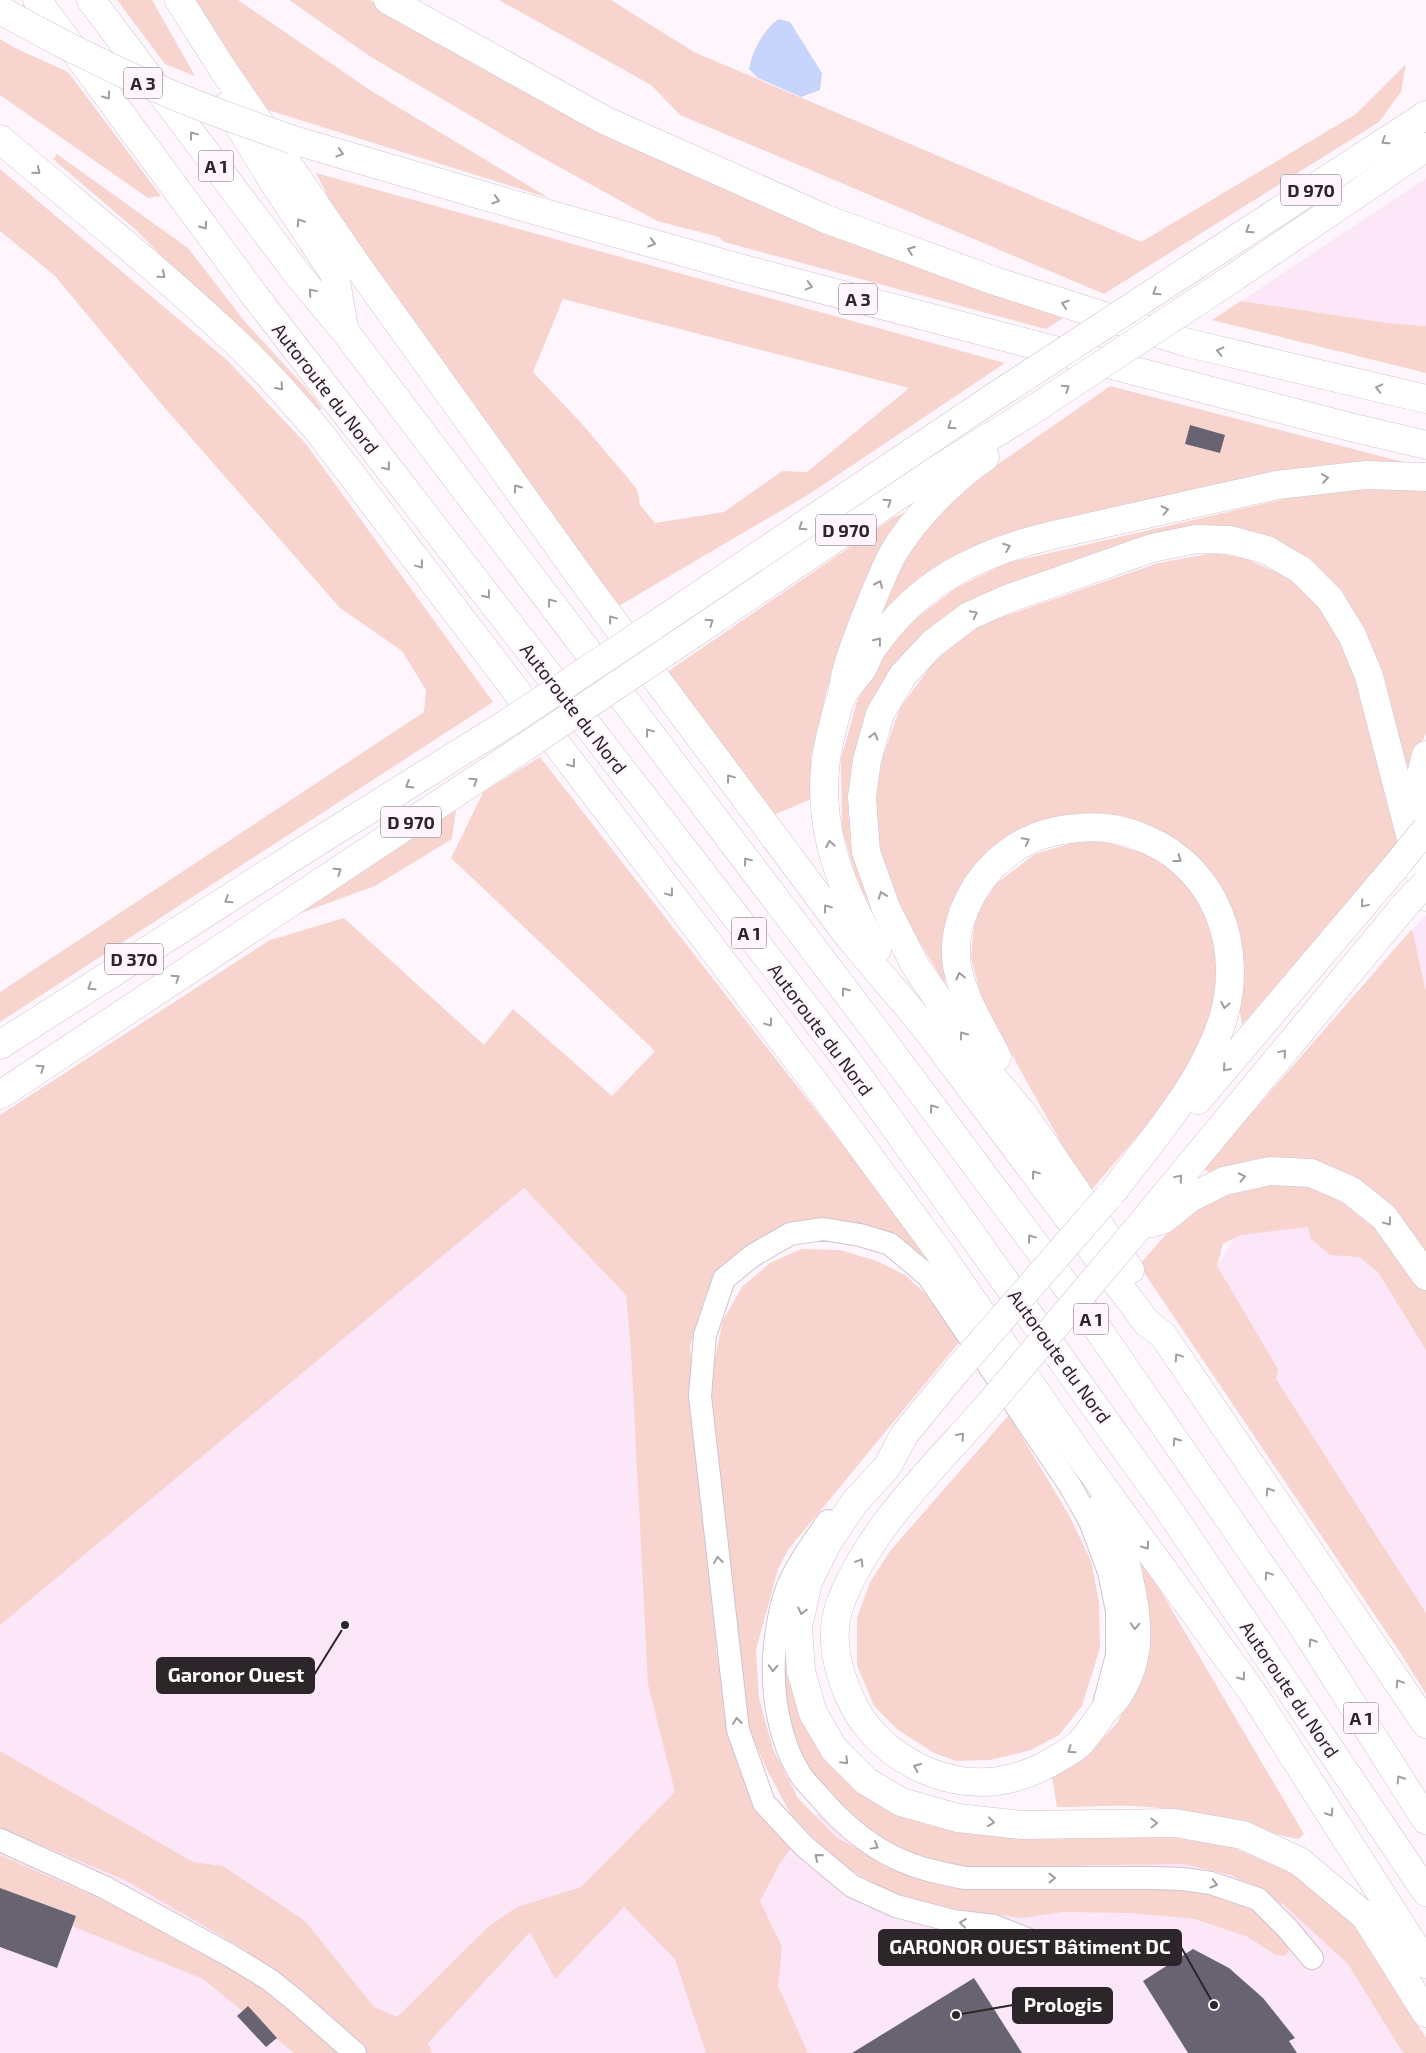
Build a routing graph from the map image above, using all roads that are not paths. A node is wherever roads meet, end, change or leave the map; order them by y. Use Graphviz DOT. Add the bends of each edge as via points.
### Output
graph roads {
  1 [pos="37,0"];
  2 [pos="91,0"];
  3 [pos="161,0"];
  4 [pos="179,0"];
  5 [pos="388,0"];
  6 [pos="0,10"];
  7 [pos="1426,115"];
  8 [pos="0,139"];
  9 [pos="1426,147"];
  10 [pos="344,330"];
  11 [pos="1426,399"];
  12 [pos="1025,415"];
  13 [pos="1426,445"];
  14 [pos="1426,477"];
  15 [pos="842,696"];
  16 [pos="1426,755"];
  17 [pos="1426,828"];
  18 [pos="269,873"];
  19 [pos="1426,883"];
  20 [pos="298,898"];
  21 [pos="1419,898"];
  22 [pos="925,1026"];
  23 [pos="0,1045"];
  24 [pos="0,1095"];
  25 [pos="1024,1115"];
  26 [pos="1112,1193"];
  27 [pos="1137,1229"];
  28 [pos="1426,1276"];
  29 [pos="1163,1334"];
  30 [pos="904,1435"];
  31 [pos="1076,1450"];
  32 [pos="1102,1713"];
  33 [pos="1426,1724"];
  34 [pos="1426,1820"];
  35 [pos="0,1840"];
  36 [pos="1426,1892"];
  37 [pos="1027,1939"];
  38 [pos="1312,1958"];
  39 [pos="1426,1964"];
  40 [pos="1426,2014"];
  41 [pos="355,2053"];
  1 -- 36 [label="main road, Autoroute du Nord / A 1, one-way" via="261,304 843,1055 1169,1510"];
  10 -- 2 [label="main road, A 1, one-way" via="298,275"];
  10 -- 3 [label="main road, one-way" via="335,275"];
  22 -- 4 [label="main road, one-way" via="849,937 588,586 360,268"];
  11 -- 5 [label="main road, one-way" via="1188,343 995,282 826,219 604,120"];
  6 -- 13 [label="main road, A 3, one-way, bridge" via="161,91 293,140 747,270"];
  7 -- 18 [label="main road, D 970, one-way, bridge" via="991,399 509,722"];
  8 -- 31 [label="main road, one-way" via="230,336 278,384 319,432 814,1083 935,1246"];
  12 -- 9 [label="main road, D 970, one-way, bridge"];
  34 -- 10 [label="main road, A 1, one-way" via="1296,1616 1093,1322"];
  15 -- 12 [label="main road, one-way" via="848,663 896,549 933,503 973,465 1008,440"];
  20 -- 12 [label="main road, D 970, one-way, bridge" via="935,471"];
  15 -- 14 [label="main road, one-way" via="872,650 915,599 975,559 1016,544 1277,485 1366,475"];
  22 -- 15 [label="main road, one-way" via="856,914 832,855 825,813 826,749"];
  16 -- 21 [label="main road" via="1418,786"];
  17 -- 26 [label="main road, one-way, bridge" via="1192,1107"];
  18 -- 23 [label="main road, D 370, one-way"];
  19 -- 21 [label="main road, bridge"];
  24 -- 20 [label="main road, D 370, one-way"];
  25 -- 21 [label="main road, one-way" via="990,1074 916,967 886,908 866,852 862,797 867,760 880,714 903,674 933,643 969,616 1007,599 1152,548 1196,539 1230,540 1267,550 1301,570 1330,599 1352,635 1369,676"];
  27 -- 21 [label="main road, one-way"];
  29 -- 22 [label="main road, one-way" via="1146,1323"];
  25 -- 26 [label="main road, one-way" via="964,994 957,964 957,934 962,912 977,885 996,862 1026,840 1055,830 1098,826 1130,832 1161,846 1201,880 1226,931 1230,978 1223,1020 1192,1086"];
  25 -- 29 [label="main road" via="1160,1313"];
  26 -- 30 [label="main road, bridge"];
  27 -- 28 [label="main road, one-way" via="1164,1219 1190,1198 1224,1180 1270,1171 1311,1173 1350,1190 1384,1217"];
  32 -- 27 [label="main road, one-way, bridge" via="1077,1746 1032,1772 999,1781 949,1778 920,1769 875,1735 847,1692 836,1654 835,1637 839,1606 849,1583 893,1513"];
  33 -- 29 [label="main road, one-way"];
  30 -- 38 [label="street, one-way" via="879,1456 846,1496 809,1548 788,1586 776,1630 773,1677 776,1706 786,1744 800,1774 849,1828 868,1843 909,1864 965,1878 1152,1878 1211,1883 1258,1899"];
  30 -- 40 [label="main road, one-way" via="886,1467 854,1503 828,1542 808,1582 798,1627 801,1671 813,1713 834,1749 866,1781 901,1802 958,1818 1022,1825 1176,1823 1243,1834 1299,1861 1365,1916"];
  31 -- 32 [label="main road, one-way" via="1090,1483 1109,1513 1127,1568 1136,1610 1134,1657 1119,1694"];
  31 -- 39 [label="main road, one-way" via="1253,1693"];
  37 -- 32 [label="street, one-way" via="994,1926 953,1921 896,1906 852,1886 804,1846 764,1803 738,1730 700,1396 705,1335 724,1279 752,1256 790,1234 823,1229 860,1234 890,1244 928,1276 1069,1484 1090,1522 1109,1572 1117,1611 1117,1655"];
  35 -- 41 [label="street" via="104,1887 231,1956 270,1980"];
}
